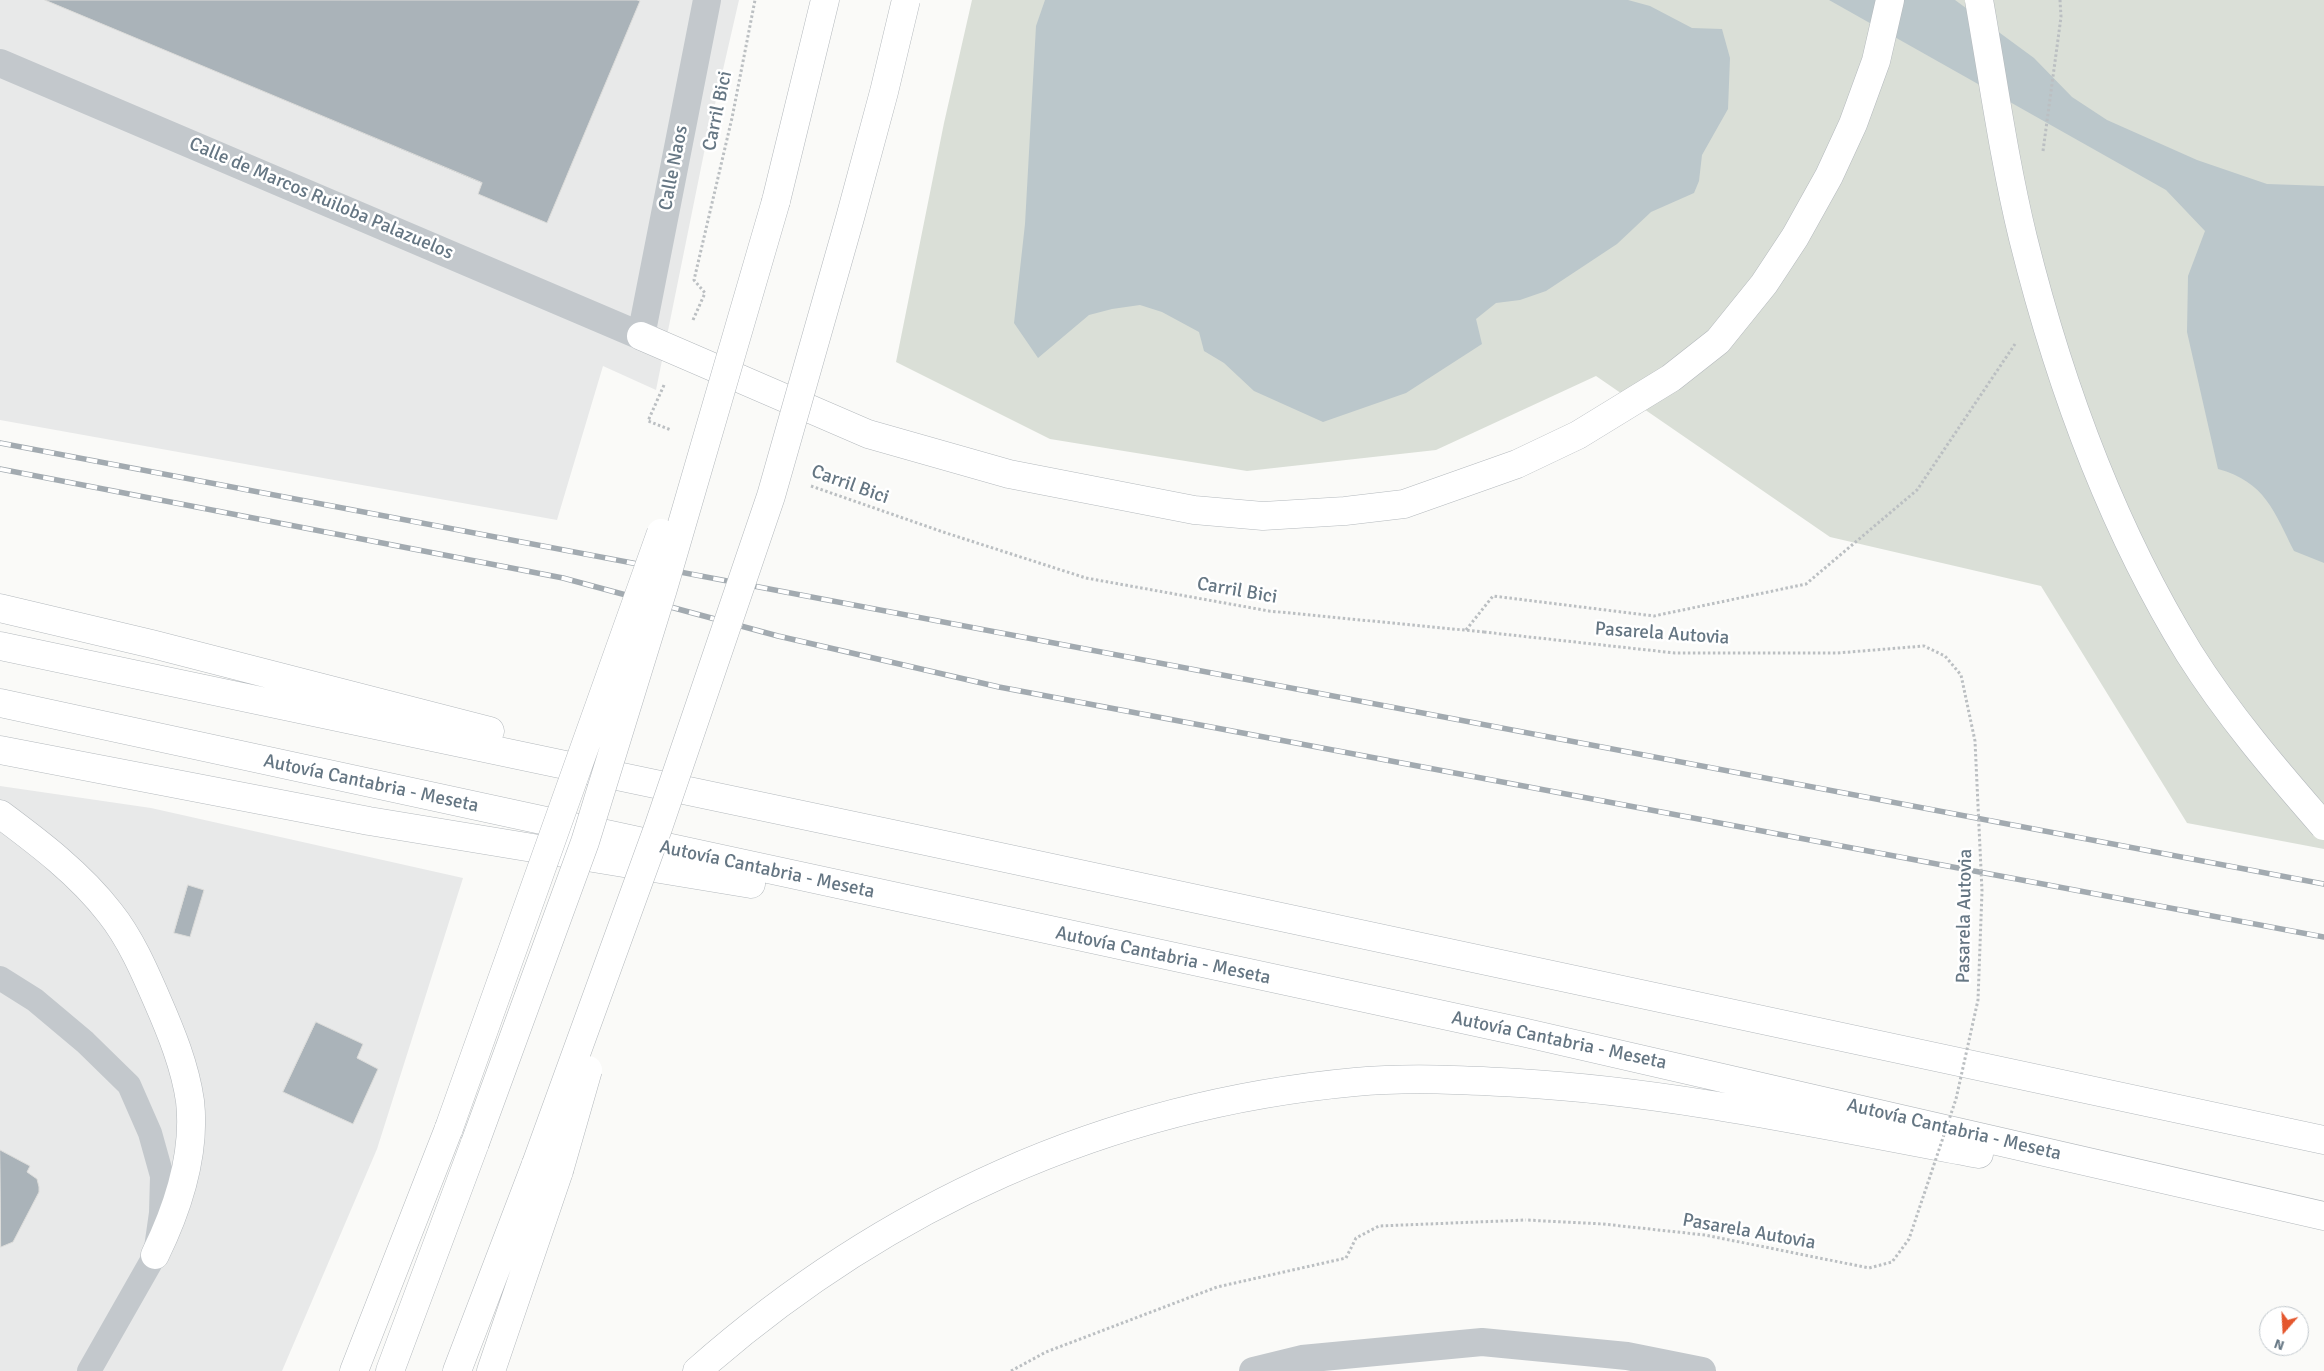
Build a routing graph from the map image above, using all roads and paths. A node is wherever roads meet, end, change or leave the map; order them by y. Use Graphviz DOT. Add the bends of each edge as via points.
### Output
graph roads {
  1 [pos="707,0"];
  2 [pos="755,0"];
  3 [pos="825,0"];
  4 [pos="906,0"];
  5 [pos="910,0"];
  6 [pos="1890,0"];
  7 [pos="1979,0"];
  8 [pos="2060,0"];
  9 [pos="0,63"];
  10 [pos="884,92"];
  11 [pos="2042,157"];
  12 [pos="776,201"];
  13 [pos="642,336"];
  14 [pos="2017,341"];
  15 [pos="679,352"];
  16 [pos="676,432"];
  17 [pos="804,483"];
  18 [pos="0,608"];
  19 [pos="1466,630"];
  20 [pos="1484,632"];
  21 [pos="0,646"];
  22 [pos="0,703"];
  23 [pos="0,750"];
  24 [pos="0,814"];
  25 [pos="2324,826"];
  26 [pos="920,840"];
  27 [pos="971,915"];
  28 [pos="0,978"];
  29 [pos="2324,1140"];
  30 [pos="548,1168"];
  31 [pos="2324,1218"];
  32 [pos="155,1254"];
  33 [pos="89,1371"];
  34 [pos="354,1371"];
  35 [pos="390,1371"];
  36 [pos="457,1371"];
  37 [pos="491,1371"];
  38 [pos="697,1371"];
  39 [pos="1011,1371"];
  40 [pos="1253,1371"];
  41 [pos="1702,1371"];
  1 -- 13 [label="street, Calle Naos"];
  2 -- 15 [label="path, Carril Bici" via="732,118 694,280 706,292"];
  3 -- 12 [label="highway"];
  4 -- 10 [label="highway, bridge"];
  5 -- 10 [label="highway, bridge"];
  6 -- 15 [label="highway" via="1876,61 1829,176 1764,284 1718,341 1671,378 1578,435 1517,464 1404,504 1263,516 1194,510 1009,474 868,434"];
  7 -- 25 [label="highway, bridge" via="2023,238 2063,378 2116,516 2168,618 2206,679"];
  8 -- 11 [label="path" via="2061,18"];
  9 -- 13 [label="street, Calle de Marcos Ruiloba Palazuelos"];
  10 -- 30 [label="highway, bridge" via="770,496"];
  12 -- 34 [label="highway, bridge" via="449,1128"];
  12 -- 35 [label="highway, bridge" via="663,589 585,842"];
  13 -- 15 [label="highway"];
  14 -- 19 [label="path" via="1917,490 1806,584 1654,616 1493,596"];
  15 -- 16 [label="path, Carril Bici" via="648,421"];
  17 -- 19 [label="path, Carril Bici" via="946,534 1086,578 1269,611"];
  18 -- 26 [label="highway" via="162,646"];
  19 -- 20 [label="path, Carril Bici"];
  20 -- 39 [label="path, Pasarela Autovia, bridge" via="1675,653 1837,653 1924,646 1945,656 1961,675 1975,742 1982,892 1978,1000 1953,1108 1909,1238 1892,1262 1869,1268 1705,1236 1603,1224 1526,1220 1379,1226 1356,1238 1346,1258 1217,1287 1046,1352"];
  21 -- 26 [label="highway"];
  22 -- 27 [label="highway, Autovía Cantabria - Meseta"];
  23 -- 27 [label="highway" via="398,826 692,875"];
  24 -- 32 [label="highway" via="52,854 111,913 150,983 180,1060 190,1100 189,1140 179,1198"];
  26 -- 29 [label="highway"];
  27 -- 31 [label="highway, Autovía Cantabria - Meseta" via="1532,1034"];
  28 -- 32 [label="lane" via="35,1000 85,1042 128,1085 150,1133 162,1176"];
  30 -- 36 [label="highway"];
  30 -- 37 [label="highway" via="518,1297"];
  31 -- 38 [label="highway" via="1815,1123 1610,1090 1518,1083 1356,1082 1216,1104 1158,1118 1093,1137 1011,1168 934,1205 842,1260 787,1297"];
  32 -- 33 [label="lane"];
  40 -- 41 [label="street" via="1302,1359 1482,1342 1627,1356"];
}
